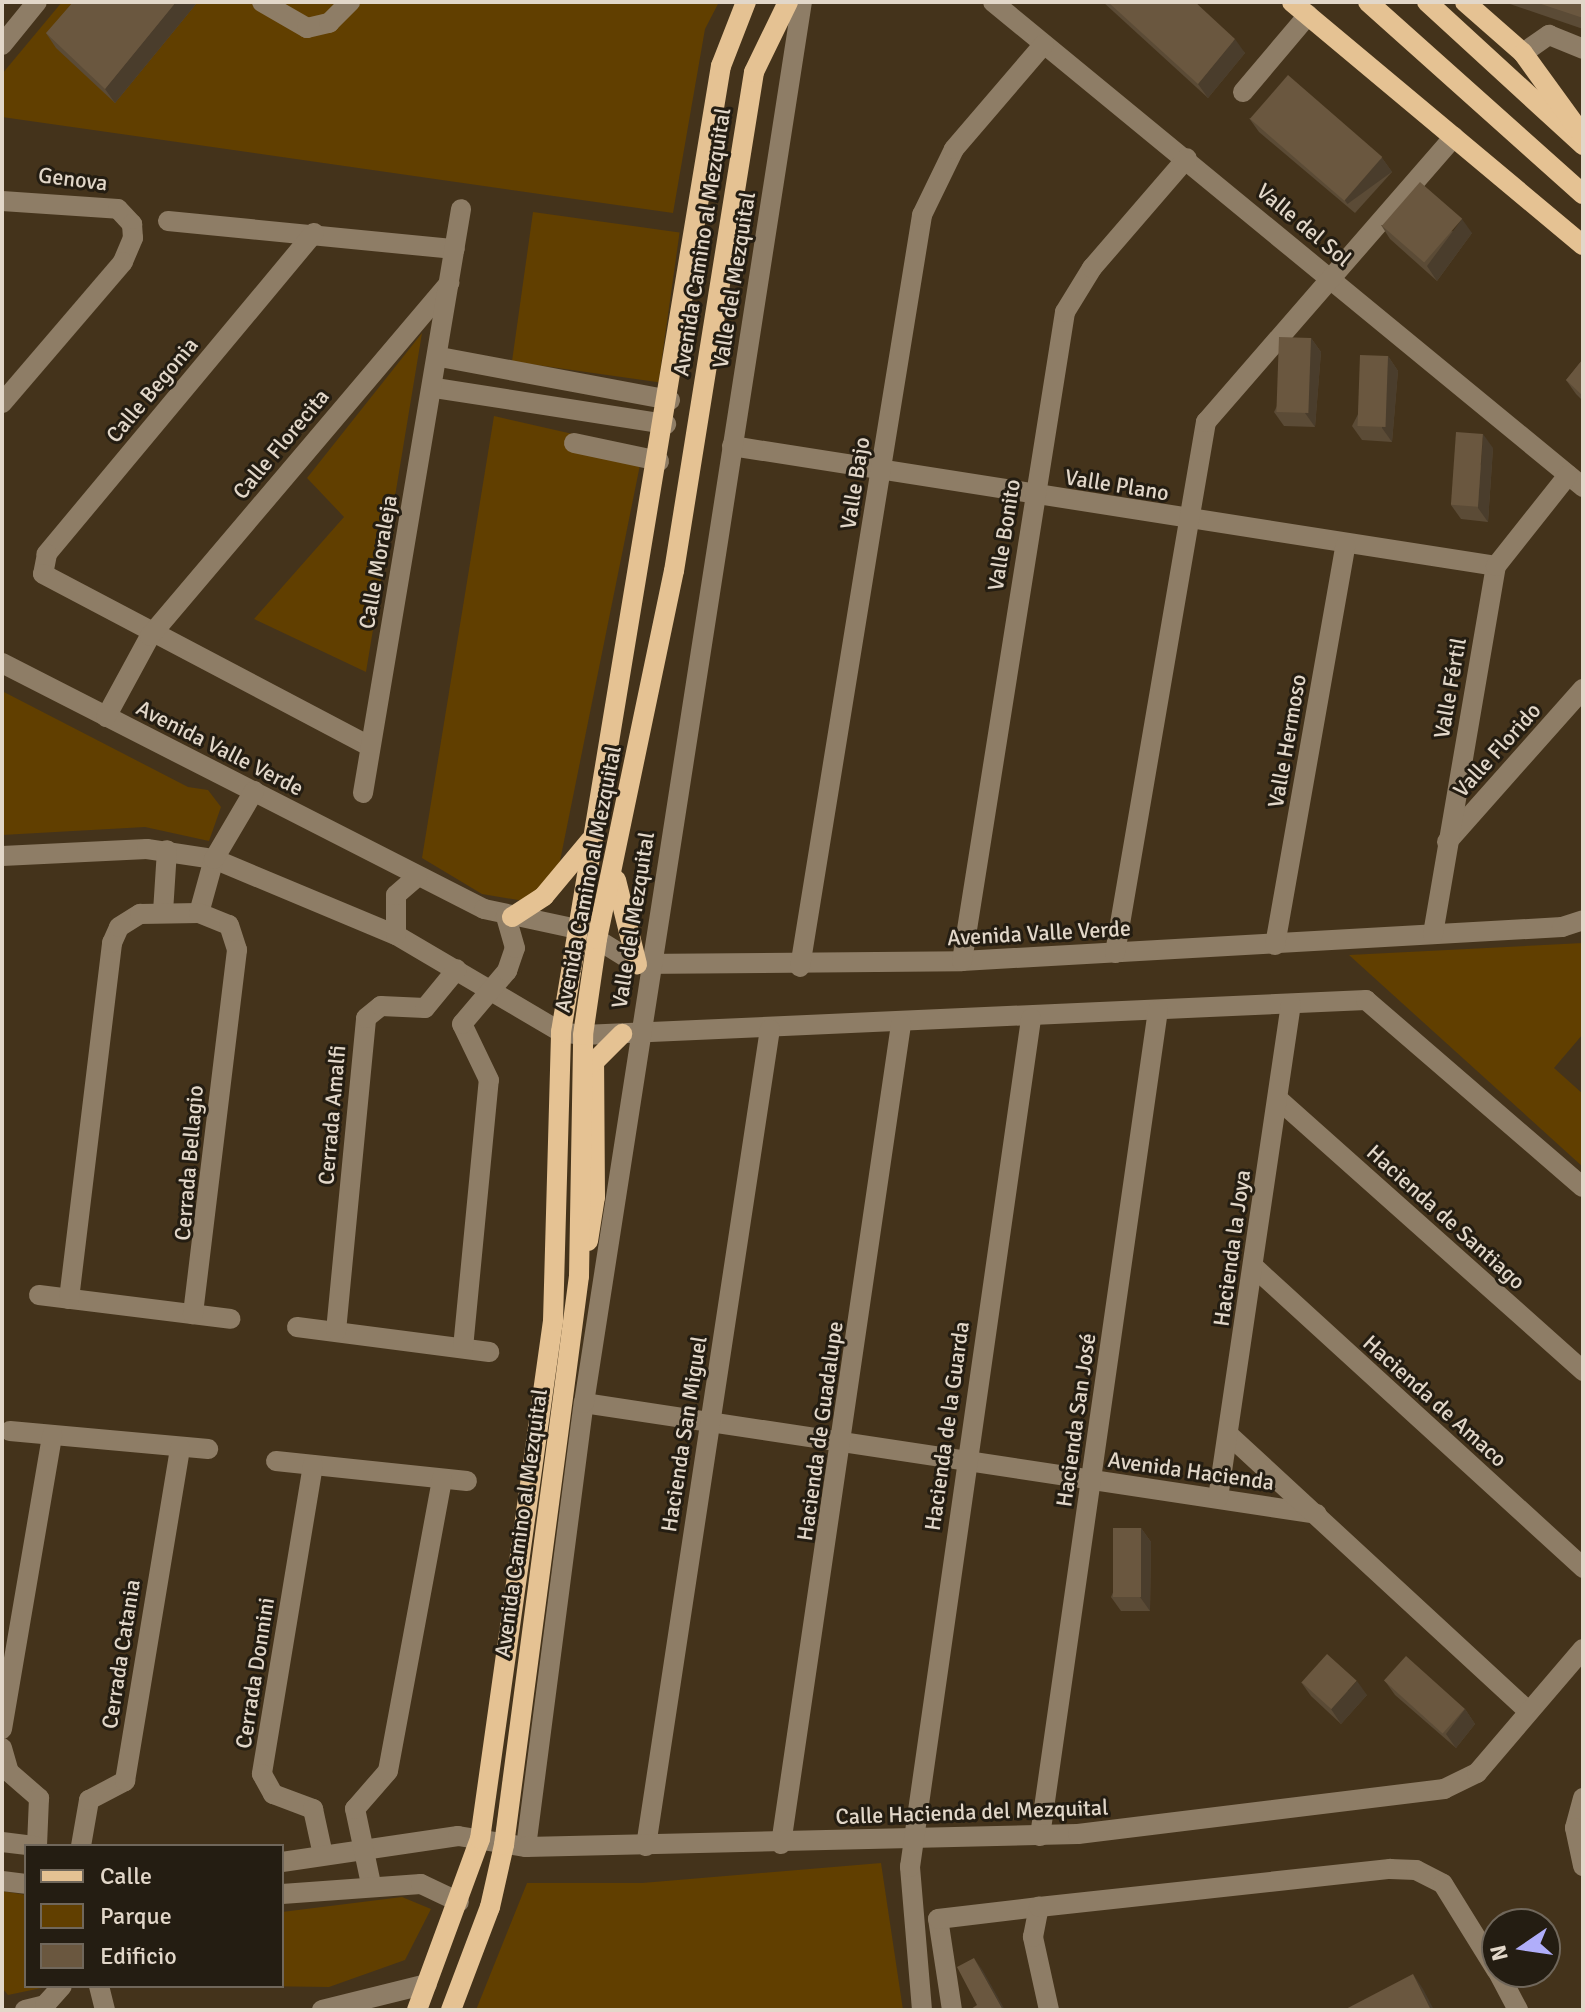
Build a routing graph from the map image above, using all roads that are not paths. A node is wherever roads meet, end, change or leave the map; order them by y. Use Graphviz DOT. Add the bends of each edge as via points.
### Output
graph roads {
  1 [pos="37,2"];
  2 [pos="262,2"];
  3 [pos="350,2"];
  4 [pos="746,2"];
  5 [pos="788,2"];
  6 [pos="802,2"];
  7 [pos="993,2"];
  8 [pos="1368,2"];
  9 [pos="1427,2"];
  10 [pos="1465,2"];
  11 [pos="1300,8"];
  12 [pos="1044,44"];
  13 [pos="2,45"];
  14 [pos="1583,49"];
  15 [pos="1523,53"];
  16 [pos="1243,92"];
  17 [pos="1583,136"];
  18 [pos="1454,137"];
  19 [pos="1583,145"];
  20 [pos="1187,158"];
  21 [pos="1583,194"];
  22 [pos="2,201"];
  23 [pos="461,209"];
  24 [pos="168,221"];
  25 [pos="314,233"];
  26 [pos="1583,245"];
  27 [pos="455,249"];
  28 [pos="1329,278"];
  29 [pos="449,283"];
  30 [pos="440,357"];
  31 [pos="532,374"];
  32 [pos="435,388"];
  33 [pos="703,390"];
  34 [pos="670,400"];
  35 [pos="2,403"];
  36 [pos="526,404"];
  37 [pos="690,417"];
  38 [pos="666,424"];
  39 [pos="574,443"];
  40 [pos="693,444"];
  41 [pos="732,446"];
  42 [pos="659,461"];
  43 [pos="882,472"];
  44 [pos="1576,481"];
  45 [pos="1034,496"];
  46 [pos="1189,522"];
  47 [pos="1345,546"];
  48 [pos="1496,566"];
  49 [pos="150,636"];
  50 [pos="2,663"];
  51 [pos="1583,689"];
  52 [pos="106,717"];
  53 [pos="369,746"];
  54 [pos="254,791"];
  55 [pos="363,793"];
  56 [pos="592,838"];
  57 [pos="1447,842"];
  58 [pos="615,849"];
  59 [pos="167,850"];
  60 [pos="2,856"];
  61 [pos="214,859"];
  62 [pos="417,877"];
  63 [pos="163,912"];
  64 [pos="199,913"];
  65 [pos="509,916"];
  66 [pos="1583,920"];
  67 [pos="576,929"];
  68 [pos="1433,934"];
  69 [pos="396,935"];
  70 [pos="597,939"];
  71 [pos="1275,945"];
  72 [pos="1115,953"];
  73 [pos="962,961"];
  74 [pos="644,965"];
  75 [pos="800,967"];
  76 [pos="457,969"];
  77 [pos="491,988"];
  78 [pos="1291,1004"];
  79 [pos="1158,1010"];
  80 [pos="1031,1019"];
  81 [pos="901,1024"];
  82 [pos="770,1029"];
  83 [pos="561,1032"];
  84 [pos="631,1033"];
  85 [pos="583,1035"];
  86 [pos="1278,1099"];
  87 [pos="1583,1187"];
  88 [pos="1255,1268"];
  89 [pos="579,1276"];
  90 [pos="39,1295"];
  91 [pos="69,1299"];
  92 [pos="193,1314"];
  93 [pos="231,1319"];
  94 [pos="297,1327"];
  95 [pos="336,1331"];
  96 [pos="463,1348"];
  97 [pos="489,1352"];
  98 [pos="1583,1371"];
  99 [pos="584,1403"];
  100 [pos="710,1424"];
  101 [pos="10,1431"];
  102 [pos="52,1435"];
  103 [pos="1229,1435"];
  104 [pos="842,1445"];
  105 [pos="180,1447"];
  106 [pos="208,1449"];
  107 [pos="276,1461"];
  108 [pos="966,1462"];
  109 [pos="313,1465"];
  110 [pos="442,1479"];
  111 [pos="1092,1480"];
  112 [pos="467,1481"];
  113 [pos="1218,1498"];
  114 [pos="1317,1514"];
  115 [pos="1583,1568"];
  116 [pos="1583,1649"];
  117 [pos="1528,1711"];
  118 [pos="2,1729"];
  119 [pos="2,1748"];
  120 [pos="1583,1798"];
  121 [pos="1040,1836"];
  122 [pos="480,1839"];
  123 [pos="913,1839"];
  124 [pos="2,1842"];
  125 [pos="36,1844"];
  126 [pos="81,1844"];
  127 [pos="781,1844"];
  128 [pos="24,1845"];
  129 [pos="504,1845"];
  130 [pos="646,1846"];
  131 [pos="526,1847"];
  132 [pos="364,1850"];
  133 [pos="323,1855"];
  134 [pos="284,1862"];
  135 [pos="1583,1866"];
  136 [pos="2,1881"];
  137 [pos="24,1884"];
  138 [pos="371,1884"];
  139 [pos="284,1894"];
  140 [pos="459,1902"];
  141 [pos="1039,1907"];
  142 [pos="1481,1941"];
  143 [pos="427,1984"];
  144 [pos="60,1988"];
  145 [pos="100,1988"];
  146 [pos="1506,1988"];
  147 [pos="25,2010"];
  148 [pos="105,2010"];
  149 [pos="322,2010"];
  150 [pos="417,2010"];
  151 [pos="451,2010"];
  152 [pos="922,2010"];
  153 [pos="952,2010"];
  154 [pos="1049,2010"];
  155 [pos="1518,2010"];
  1 -- 13 [label="street"];
  2 -- 3 [label="street" via="307,28 329,23"];
  4 -- 34 [label="main road, Avenida Camino al Mezquital" via="721,66"];
  5 -- 33 [label="main road, Avenida Camino al Mezquital" via="754,72"];
  6 -- 41 [label="street, Valle del Mezquital"];
  7 -- 12 [label="street, Valle del Sol"];
  8 -- 21 [label="main road"];
  9 -- 19 [label="main road"];
  10 -- 15 [label="main road"];
  11 -- 16 [label="street"];
  11 -- 18 [label="main road"];
  12 -- 20 [label="street, Valle del Sol"];
  12 -- 43 [label="street, Valle Bajo" via="934,179"];
  14 -- 15 [label="street" via="1549,35"];
  15 -- 17 [label="main road"];
  18 -- 26 [label="main road"];
  18 -- 28 [label="street"];
  20 -- 28 [label="street, Valle del Sol"];
  20 -- 45 [label="street, Valle Bonito" via="1076,288 1058,342"];
  22 -- 35 [label="street, Genova" via="102,205 132,224 123,262"];
  23 -- 27 [label="street, Calle Moraleja"];
  24 -- 25 [label="street"];
  25 -- 27 [label="street"];
  25 -- 49 [label="street, Calle Begonia" via="47,554 48,583"];
  27 -- 29 [label="street, Calle Moraleja"];
  28 -- 44 [label="street, Valle del Sol"];
  28 -- 46 [label="street" via="1214,407 1199,444"];
  29 -- 30 [label="street, Calle Moraleja"];
  29 -- 49 [label="street, Calle Florecita"];
  30 -- 31 [label="street"];
  30 -- 32 [label="street, Calle Moraleja"];
  31 -- 34 [label="street"];
  31 -- 36 [label="street"];
  32 -- 36 [label="street"];
  32 -- 53 [label="street, Calle Moraleja"];
  33 -- 37 [label="main road"];
  33 -- 40 [label="main road, Avenida Camino al Mezquital"];
  34 -- 37 [label="main road"];
  34 -- 38 [label="main road, Avenida Camino al Mezquital"];
  36 -- 38 [label="street"];
  37 -- 38 [label="main road"];
  37 -- 40 [label="main road"];
  38 -- 42 [label="main road, Avenida Camino al Mezquital"];
  39 -- 42 [label="street"];
  40 -- 58 [label="main road, Avenida Camino al Mezquital" via="660,644"];
  41 -- 43 [label="street, Valle Plano"];
  41 -- 74 [label="street, Valle del Mezquital"];
  42 -- 56 [label="main road, Avenida Camino al Mezquital"];
  43 -- 45 [label="street, Valle Plano"];
  43 -- 75 [label="street, Valle Bajo"];
  44 -- 48 [label="street, Valle Fértil"];
  45 -- 46 [label="street, Valle Plano"];
  45 -- 73 [label="street, Valle Bonito"];
  46 -- 47 [label="street, Valle Plano"];
  46 -- 72 [label="street"];
  47 -- 48 [label="street, Valle Plano"];
  47 -- 71 [label="street, Valle Hermoso"];
  48 -- 57 [label="street, Valle Fértil"];
  49 -- 52 [label="street, Calle Florecita"];
  49 -- 53 [label="street"];
  50 -- 52 [label="street, Avenida Valle Verde"];
  51 -- 57 [label="street, Valle Florido"];
  52 -- 54 [label="street, Avenida Valle Verde"];
  53 -- 55 [label="street, Calle Moraleja"];
  54 -- 61 [label="street"];
  54 -- 62 [label="street, Avenida Valle Verde"];
  56 -- 65 [label="main road" via="544,896"];
  56 -- 67 [label="main road, Avenida Camino al Mezquital"];
  57 -- 68 [label="street, Valle Fértil"];
  58 -- 70 [label="main road, Avenida Camino al Mezquital"];
  58 -- 74 [label="main road" via="616,897"];
  59 -- 60 [label="street"];
  59 -- 61 [label="street"];
  59 -- 63 [label="street"];
  61 -- 64 [label="street"];
  61 -- 69 [label="street"];
  62 -- 65 [label="street, Avenida Valle Verde"];
  62 -- 69 [label="street" via="396,895"];
  63 -- 64 [label="street, Cerrada Bellagio"];
  63 -- 91 [label="street, Cerrada Bellagio" via="127,921 112,943"];
  64 -- 92 [label="street, Cerrada Bellagio" via="229,925 237,950"];
  65 -- 67 [label="street, Avenida Valle Verde"];
  65 -- 77 [label="street" via="515,948"];
  66 -- 68 [label="street, Avenida Valle Verde"];
  67 -- 70 [label="street, Avenida Valle Verde"];
  67 -- 83 [label="main road, Avenida Camino al Mezquital"];
  68 -- 71 [label="street, Avenida Valle Verde"];
  69 -- 76 [label="street"];
  70 -- 74 [label="street, Avenida Valle Verde"];
  70 -- 85 [label="main road, Avenida Camino al Mezquital"];
  71 -- 72 [label="street, Avenida Valle Verde"];
  72 -- 73 [label="street, Avenida Valle Verde"];
  73 -- 75 [label="street, Avenida Valle Verde"];
  74 -- 75 [label="street, Avenida Valle Verde"];
  74 -- 84 [label="street, Valle del Mezquital"];
  76 -- 77 [label="street"];
  76 -- 95 [label="street, Cerrada Amalfi" via="425,1008 381,1006 366,1018"];
  77 -- 83 [label="street"];
  77 -- 96 [label="street" via="462,1024 489,1080"];
  78 -- 79 [label="street"];
  78 -- 86 [label="street, Hacienda la Joya"];
  78 -- 87 [label="street" via="1374,1005"];
  79 -- 80 [label="street"];
  79 -- 111 [label="street, Hacienda San José"];
  80 -- 81 [label="street"];
  80 -- 108 [label="street, Hacienda de la Guarda"];
  81 -- 82 [label="street"];
  81 -- 104 [label="street, Hacienda de Guadalupe"];
  82 -- 84 [label="street"];
  82 -- 100 [label="street, Hacienda San Miguel"];
  83 -- 85 [label="street"];
  83 -- 122 [label="main road, Avenida Camino al Mezquital" via="553,1321"];
  84 -- 85 [label="street"];
  84 -- 89 [label="main road" via="594,1062 595,1197"];
  84 -- 99 [label="street, Valle del Mezquital"];
  85 -- 89 [label="main road, Avenida Camino al Mezquital"];
  86 -- 88 [label="street, Hacienda la Joya"];
  86 -- 98 [label="street, Hacienda de Santiago"];
  88 -- 103 [label="street, Hacienda la Joya"];
  88 -- 115 [label="street, Hacienda de Amaco"];
  89 -- 129 [label="main road, Avenida Camino al Mezquital"];
  90 -- 91 [label="street"];
  91 -- 92 [label="street"];
  92 -- 93 [label="street"];
  94 -- 95 [label="street"];
  95 -- 96 [label="street"];
  96 -- 97 [label="street"];
  99 -- 100 [label="street, Avenida Hacienda"];
  99 -- 131 [label="street, Valle del Mezquital"];
  100 -- 104 [label="street, Avenida Hacienda"];
  100 -- 130 [label="street, Hacienda San Miguel"];
  101 -- 102 [label="street"];
  102 -- 105 [label="street"];
  102 -- 118 [label="street"];
  103 -- 113 [label="street, Hacienda la Joya"];
  103 -- 114 [label="street, Avenida Hacienda"];
  104 -- 108 [label="street, Avenida Hacienda"];
  104 -- 127 [label="street, Hacienda de Guadalupe"];
  105 -- 106 [label="street"];
  105 -- 126 [label="street, Cerrada Catania" via="125,1781 89,1800"];
  107 -- 109 [label="street"];
  108 -- 111 [label="street, Avenida Hacienda"];
  108 -- 123 [label="street, Hacienda de la Guarda"];
  109 -- 110 [label="street"];
  109 -- 133 [label="street, Cerrada Donnini" via="262,1774 273,1794 313,1809"];
  110 -- 112 [label="street"];
  110 -- 132 [label="street" via="388,1771 355,1809"];
  111 -- 113 [label="street, Avenida Hacienda"];
  111 -- 121 [label="street, Hacienda San José"];
  113 -- 114 [label="street, Avenida Hacienda"];
  114 -- 117 [label="street, Avenida Hacienda"];
  116 -- 117 [label="street"];
  117 -- 121 [label="street, Calle Hacienda del Mezquital" via="1463,1783 1239,1818"];
  119 -- 125 [label="street" via="9,1772 39,1798"];
  120 -- 135 [label="street" via="1575,1828"];
  121 -- 123 [label="street, Calle Hacienda del Mezquital"];
  122 -- 129 [label="street, Calle Hacienda del Mezquital"];
  122 -- 132 [label="street, Calle Hacienda del Mezquital"];
  122 -- 140 [label="main road, Avenida Camino al Mezquital"];
  123 -- 127 [label="street, Calle Hacienda del Mezquital"];
  123 -- 152 [label="street, Hacienda de la Guarda" via="912,1929"];
  124 -- 128 [label="street"];
  127 -- 130 [label="street, Calle Hacienda del Mezquital"];
  129 -- 131 [label="street, Calle Hacienda del Mezquital"];
  129 -- 151 [label="main road, Avenida Camino al Mezquital" via="490,1907"];
  130 -- 131 [label="street, Calle Hacienda del Mezquital"];
  132 -- 133 [label="street, Calle Hacienda del Mezquital"];
  132 -- 138 [label="street"];
  133 -- 134 [label="street, Calle Hacienda del Mezquital"];
  136 -- 137 [label="street"];
  138 -- 139 [label="street"];
  138 -- 140 [label="street" via="421,1884"];
  140 -- 143 [label="main road, Avenida Camino al Mezquital"];
  141 -- 142 [label="street" via="1416,1870 1443,1884"];
  141 -- 153 [label="street" via="938,1919"];
  141 -- 154 [label="street" via="1033,1937"];
  143 -- 149 [label="street"];
  143 -- 150 [label="main road, Avenida Camino al Mezquital"];
  144 -- 147 [label="street" via="45,2005"];
  145 -- 148 [label="street"];
  146 -- 155 [label="street"];
}
